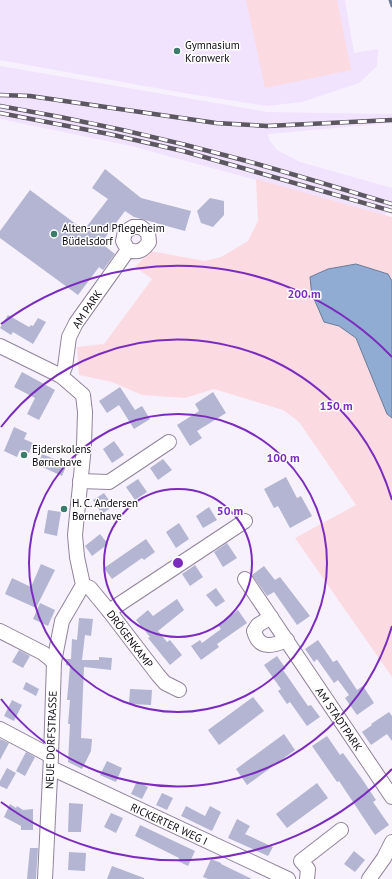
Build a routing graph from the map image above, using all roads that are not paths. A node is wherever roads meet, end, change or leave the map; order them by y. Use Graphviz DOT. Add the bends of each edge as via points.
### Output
graph roads {
  1 [pos="128,250"];
  2 [pos="0,346"];
  3 [pos="61,376"];
  4 [pos="169,442"];
  5 [pos="80,481"];
  6 [pos="245,521"];
  7 [pos="245,579"];
  8 [pos="83,585"];
  9 [pos="109,611"];
  10 [pos="271,617"];
  11 [pos="0,631"];
  12 [pos="286,640"];
  13 [pos="54,662"];
  14 [pos="179,690"];
  15 [pos="0,729"];
  16 [pos="51,762"];
  17 [pos="392,797"];
  18 [pos="340,830"];
  19 [pos="392,842"];
  20 [pos="279,877"];
  21 [pos="45,879"];
  22 [pos="307,879"];
  23 [pos="369,879"];
  1 -- 3 [label="street, AM PARK" via="76,323 69,337 65,367"];
  2 -- 3 [label="street"];
  3 -- 5 [label="street" via="83,394 85,419"];
  4 -- 5 [label="street" via="109,482"];
  5 -- 8 [label="street" via="75,535"];
  6 -- 9 [label="street"];
  7 -- 10 [label="street, AM STADTPARK"];
  8 -- 9 [label="street, DRÖGENKAMP" via="90,588"];
  8 -- 13 [label="street, NEUE DORFSTRASSE" via="62,621"];
  9 -- 14 [label="street, DRÖGENKAMP" via="158,676"];
  10 -- 12 [label="street, AM STADTPARK"];
  10 -- 12 [label="street" via="258,625 254,631 256,637 261,643 273,646"];
  11 -- 13 [label="street" via="43,653"];
  12 -- 17 [label="street, AM STADTPARK"];
  13 -- 16 [label="street, NEUE DORFSTRASSE"];
  15 -- 16 [label="street, RICKERTER WEG I"];
  16 -- 20 [label="street, RICKERTER WEG I"];
  16 -- 21 [label="street, NEUE DORFSTRASSE"];
  18 -- 22 [label="street" via="301,860 308,870"];
  19 -- 23 [label="street"];
}
